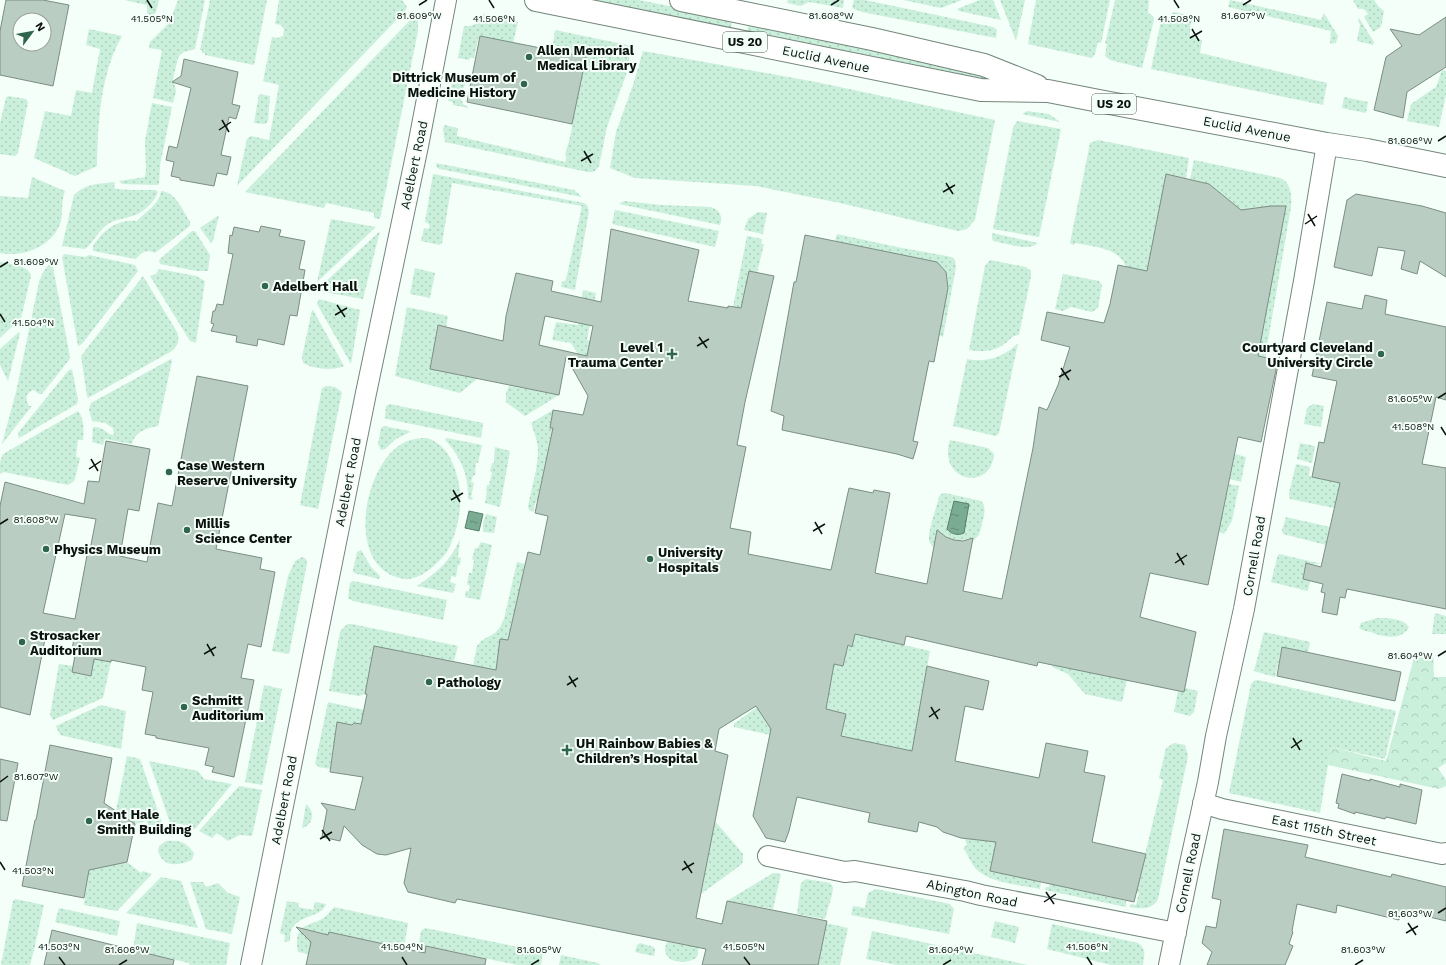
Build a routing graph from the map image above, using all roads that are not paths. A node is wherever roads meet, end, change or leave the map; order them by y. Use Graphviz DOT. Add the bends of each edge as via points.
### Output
graph roads {
  1 [pos="446,0"];
  2 [pos="536,0"];
  3 [pos="682,0"];
  4 [pos="1048,90"];
  5 [pos="1327,144"];
  6 [pos="1446,166"];
  7 [pos="1203,803"];
  8 [pos="1446,853"];
  9 [pos="768,856"];
  10 [pos="1176,933"];
  11 [pos="250,965"];
  12 [pos="1169,965"];
  1 -- 11 [label="street, Adelbert Road"];
  2 -- 4 [label="main road, Euclid Avenue / US 20" via="981,90"];
  3 -- 4 [label="main road, Euclid Avenue / US 20" via="984,65"];
  4 -- 5 [label="main road, Euclid Avenue / US 20"];
  5 -- 6 [label="main road, Euclid Avenue / US 20"];
  5 -- 7 [label="street, Cornell Road" via="1244,609"];
  7 -- 8 [label="street, East 115th Street" via="1222,809"];
  7 -- 10 [label="street, Cornell Road"];
  9 -- 10 [label="street, Abington Road" via="845,872 855,871 965,891"];
  10 -- 12 [label="street, Cornell Road"];
}
